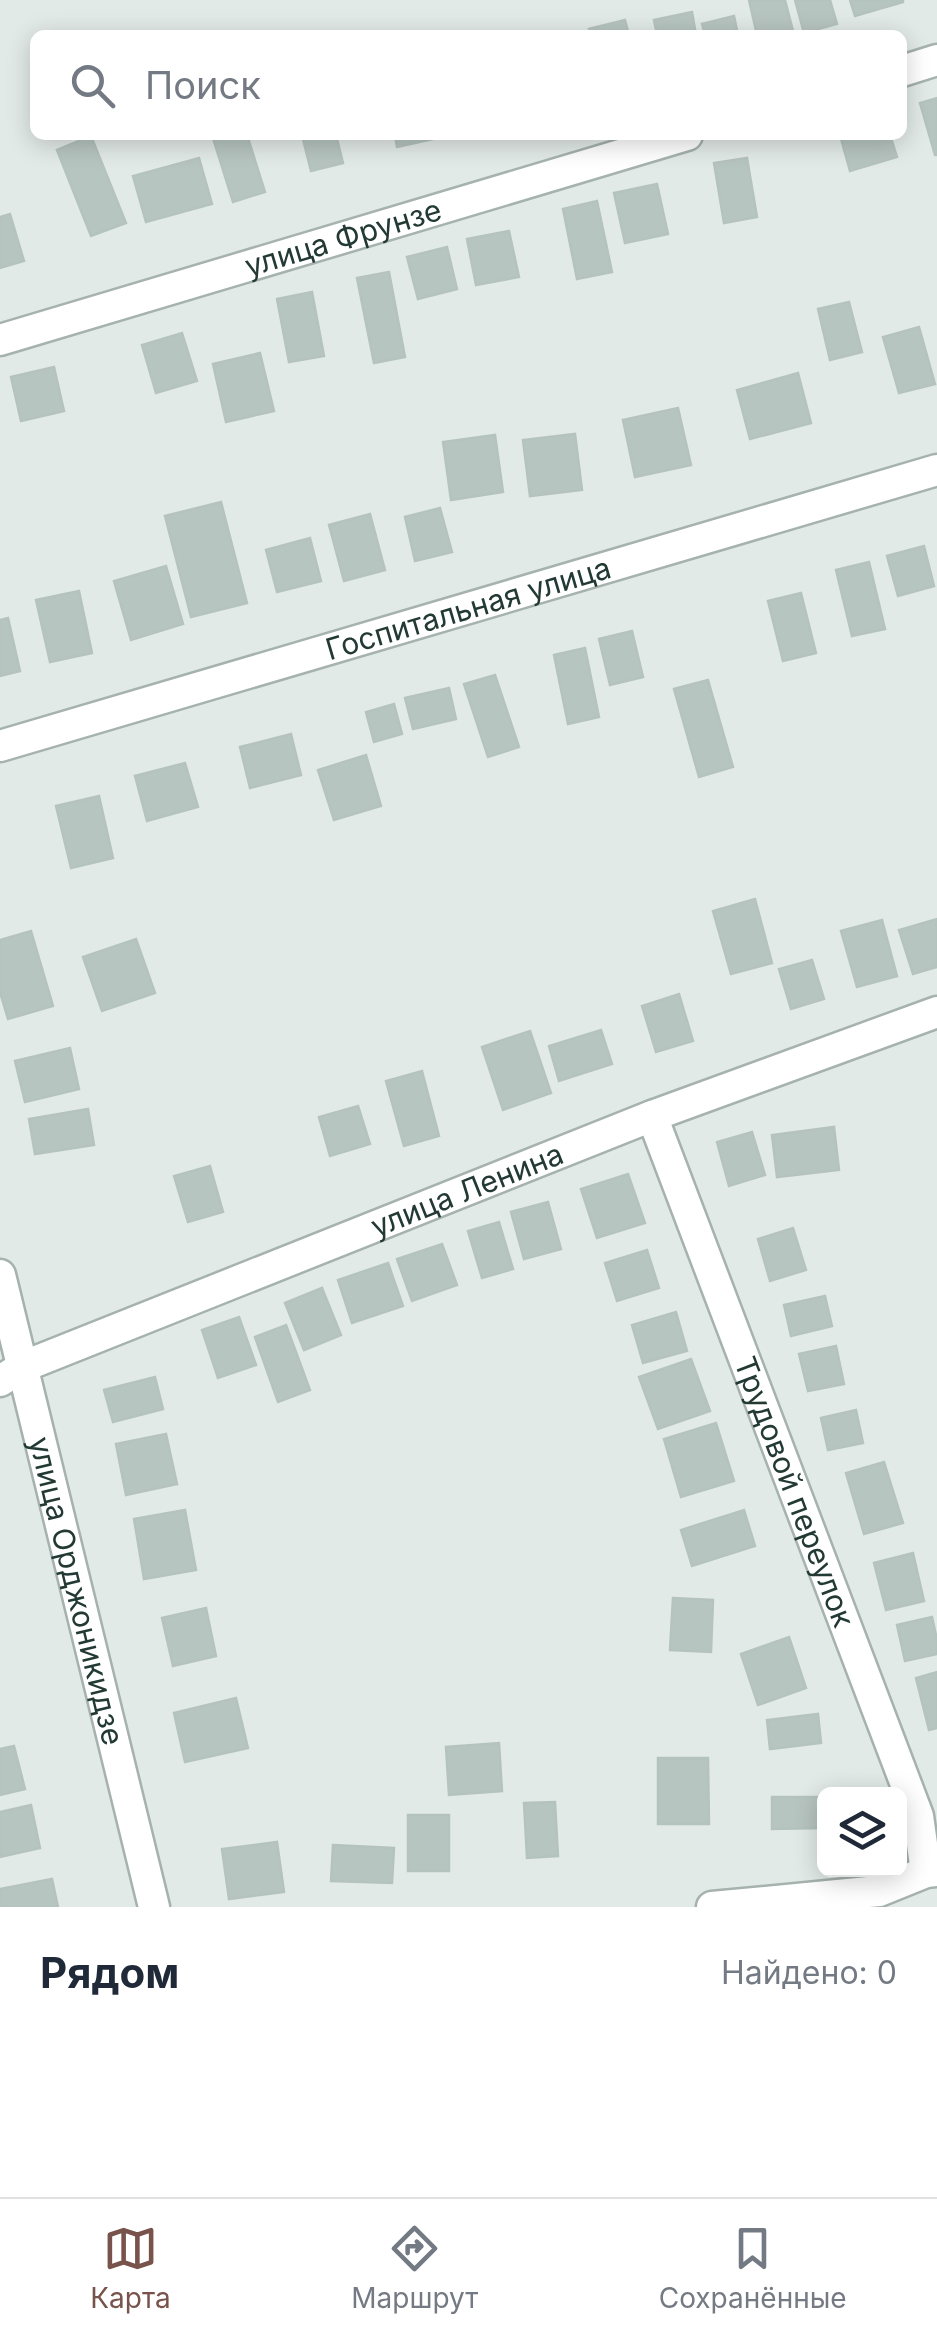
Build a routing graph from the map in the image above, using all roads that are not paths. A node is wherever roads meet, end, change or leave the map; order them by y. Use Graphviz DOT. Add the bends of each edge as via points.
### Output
graph roads {
  1 [pos="937,60"];
  2 [pos="907,69"];
  3 [pos="670,140"];
  4 [pos="0,340"];
  5 [pos="937,470"];
  6 [pos="0,746"];
  7 [pos="937,1012"];
  8 [pos="652,1116"];
  9 [pos="0,1275"];
  10 [pos="11,1374"];
  11 [pos="932,1871"];
  12 [pos="154,1907"];
  13 [pos="712,1907"];
  1 -- 2 [label="street"];
  3 -- 4 [label="street, улица Фрунзе"];
  5 -- 6 [label="street, Госпитальная улица"];
  7 -- 8 [label="street, улица Ленина"];
  8 -- 10 [label="street, улица Ленина"];
  8 -- 11 [label="street, Трудовой переулок" via="918,1816"];
  9 -- 10 [label="street, улица Орджоникидзе"];
  10 -- 12 [label="street, улица Орджоникидзе"];
  11 -- 13 [label="street" via="879,1891"];
}
